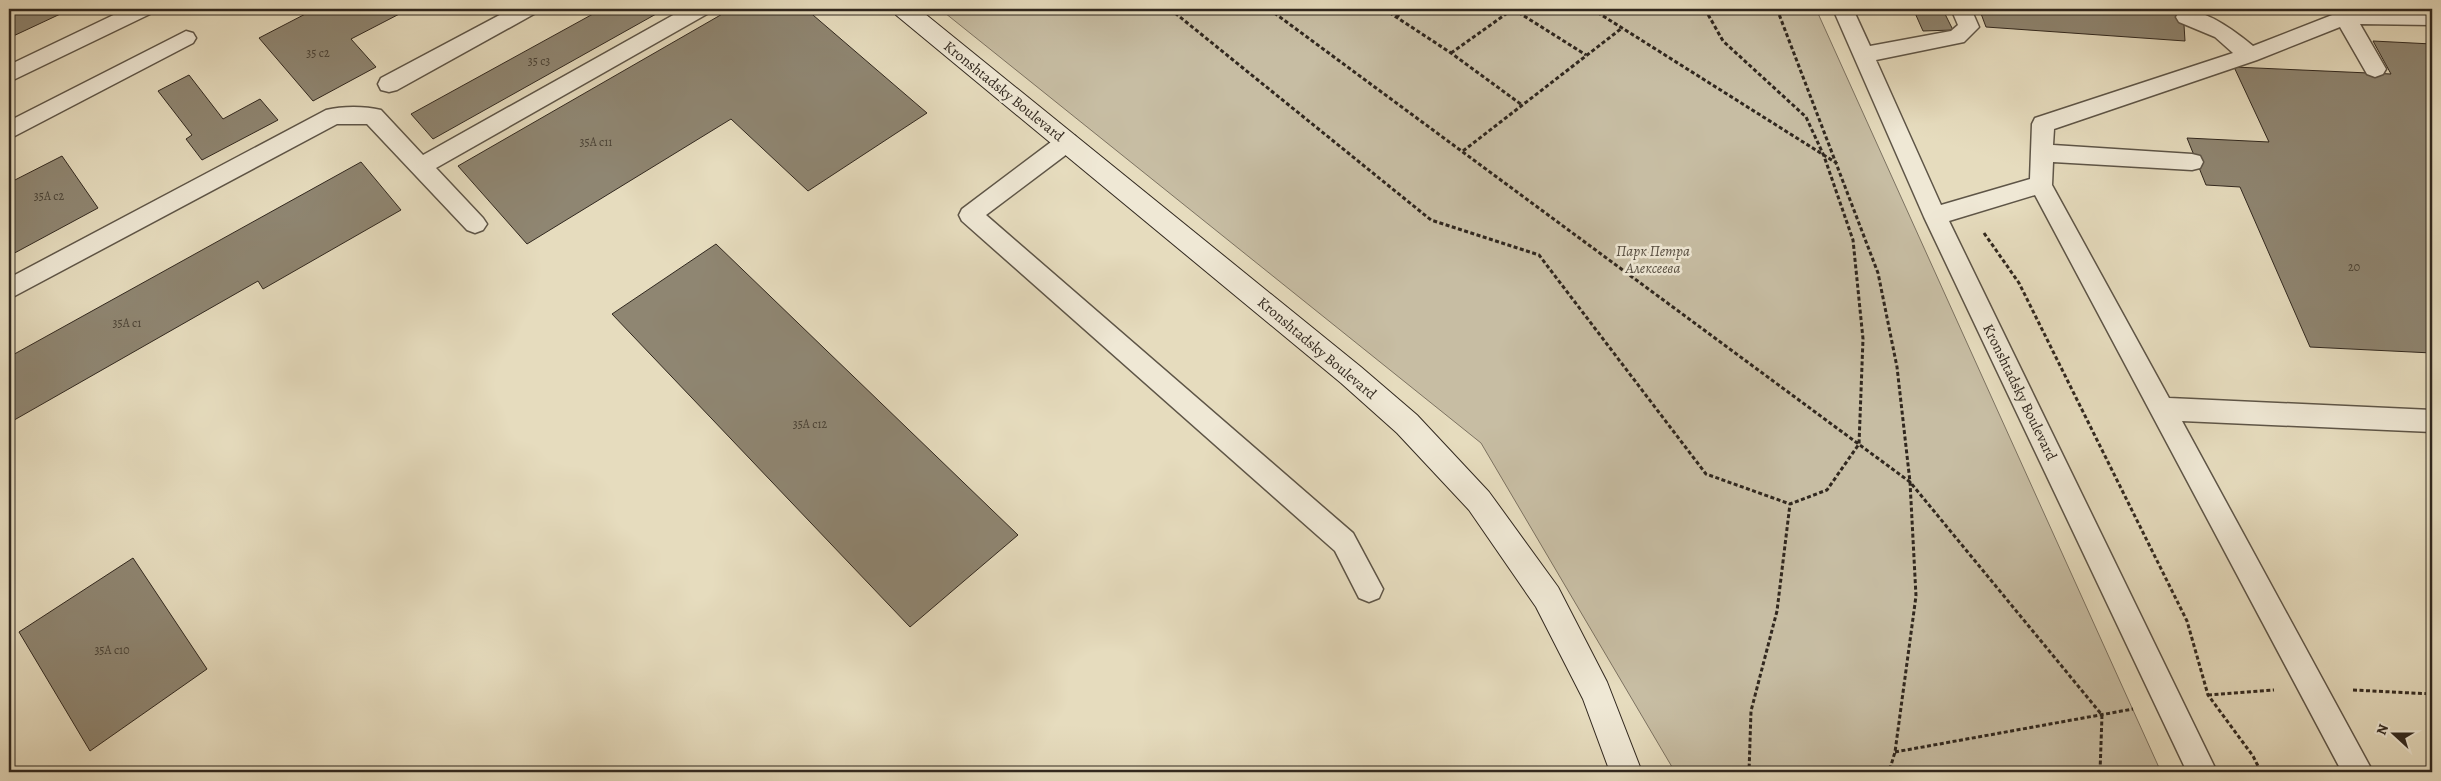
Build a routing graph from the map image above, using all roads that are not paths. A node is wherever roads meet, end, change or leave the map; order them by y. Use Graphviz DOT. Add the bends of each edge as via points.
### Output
graph roads {
  1 [pos="143,9"];
  2 [pos="527,9"];
  3 [pos="700,9"];
  4 [pos="904,9"];
  5 [pos="1843,9"];
  6 [pos="2186,17"];
  7 [pos="2346,17"];
  8 [pos="2432,18"];
  9 [pos="1970,26"];
  10 [pos="186,38"];
  11 [pos="1865,54"];
  12 [pos="2250,55"];
  13 [pos="2375,69"];
  14 [pos="9,74"];
  15 [pos="389,84"];
  16 [pos="9,131"];
  17 [pos="1067,142"];
  18 [pos="2043,153"];
  19 [pos="2192,162"];
  20 [pos="420,167"];
  21 [pos="2041,185"];
  22 [pos="1935,217"];
  23 [pos="475,224"];
  24 [pos="9,289"];
  25 [pos="2163,408"];
  26 [pos="2432,421"];
  27 [pos="1369,589"];
  28 [pos="1626,772"];
  29 [pos="2202,772"];
  30 [pos="2358,772"];
  1 -- 14 [label="lane"];
  2 -- 15 [label="lane"];
  3 -- 20 [label="lane"];
  4 -- 17 [label="main road, Kronshtadsky Boulevard"];
  5 -- 11 [label="lane, Kronshtadsky Boulevard"];
  6 -- 12 [label="lane" via="2222,32"];
  7 -- 8 [label="lane"];
  7 -- 12 [label="lane"];
  7 -- 13 [label="lane"];
  9 -- 11 [label="lane" via="1957,37"];
  10 -- 16 [label="lane"];
  11 -- 22 [label="lane, Kronshtadsky Boulevard"];
  12 -- 18 [label="lane" via="2043,124"];
  17 -- 27 [label="lane" via="970,215 1344,542"];
  17 -- 28 [label="main road, Kronshtadsky Boulevard" via="1351,374 1407,424 1479,501 1547,597 1596,693"];
  18 -- 19 [label="lane"];
  18 -- 21 [label="lane"];
  20 -- 23 [label="lane"];
  20 -- 24 [label="lane" via="373,116 334,116"];
  21 -- 22 [label="lane"];
  21 -- 25 [label="lane"];
  22 -- 29 [label="lane, Kronshtadsky Boulevard"];
  25 -- 26 [label="lane"];
  25 -- 30 [label="lane"];
}
